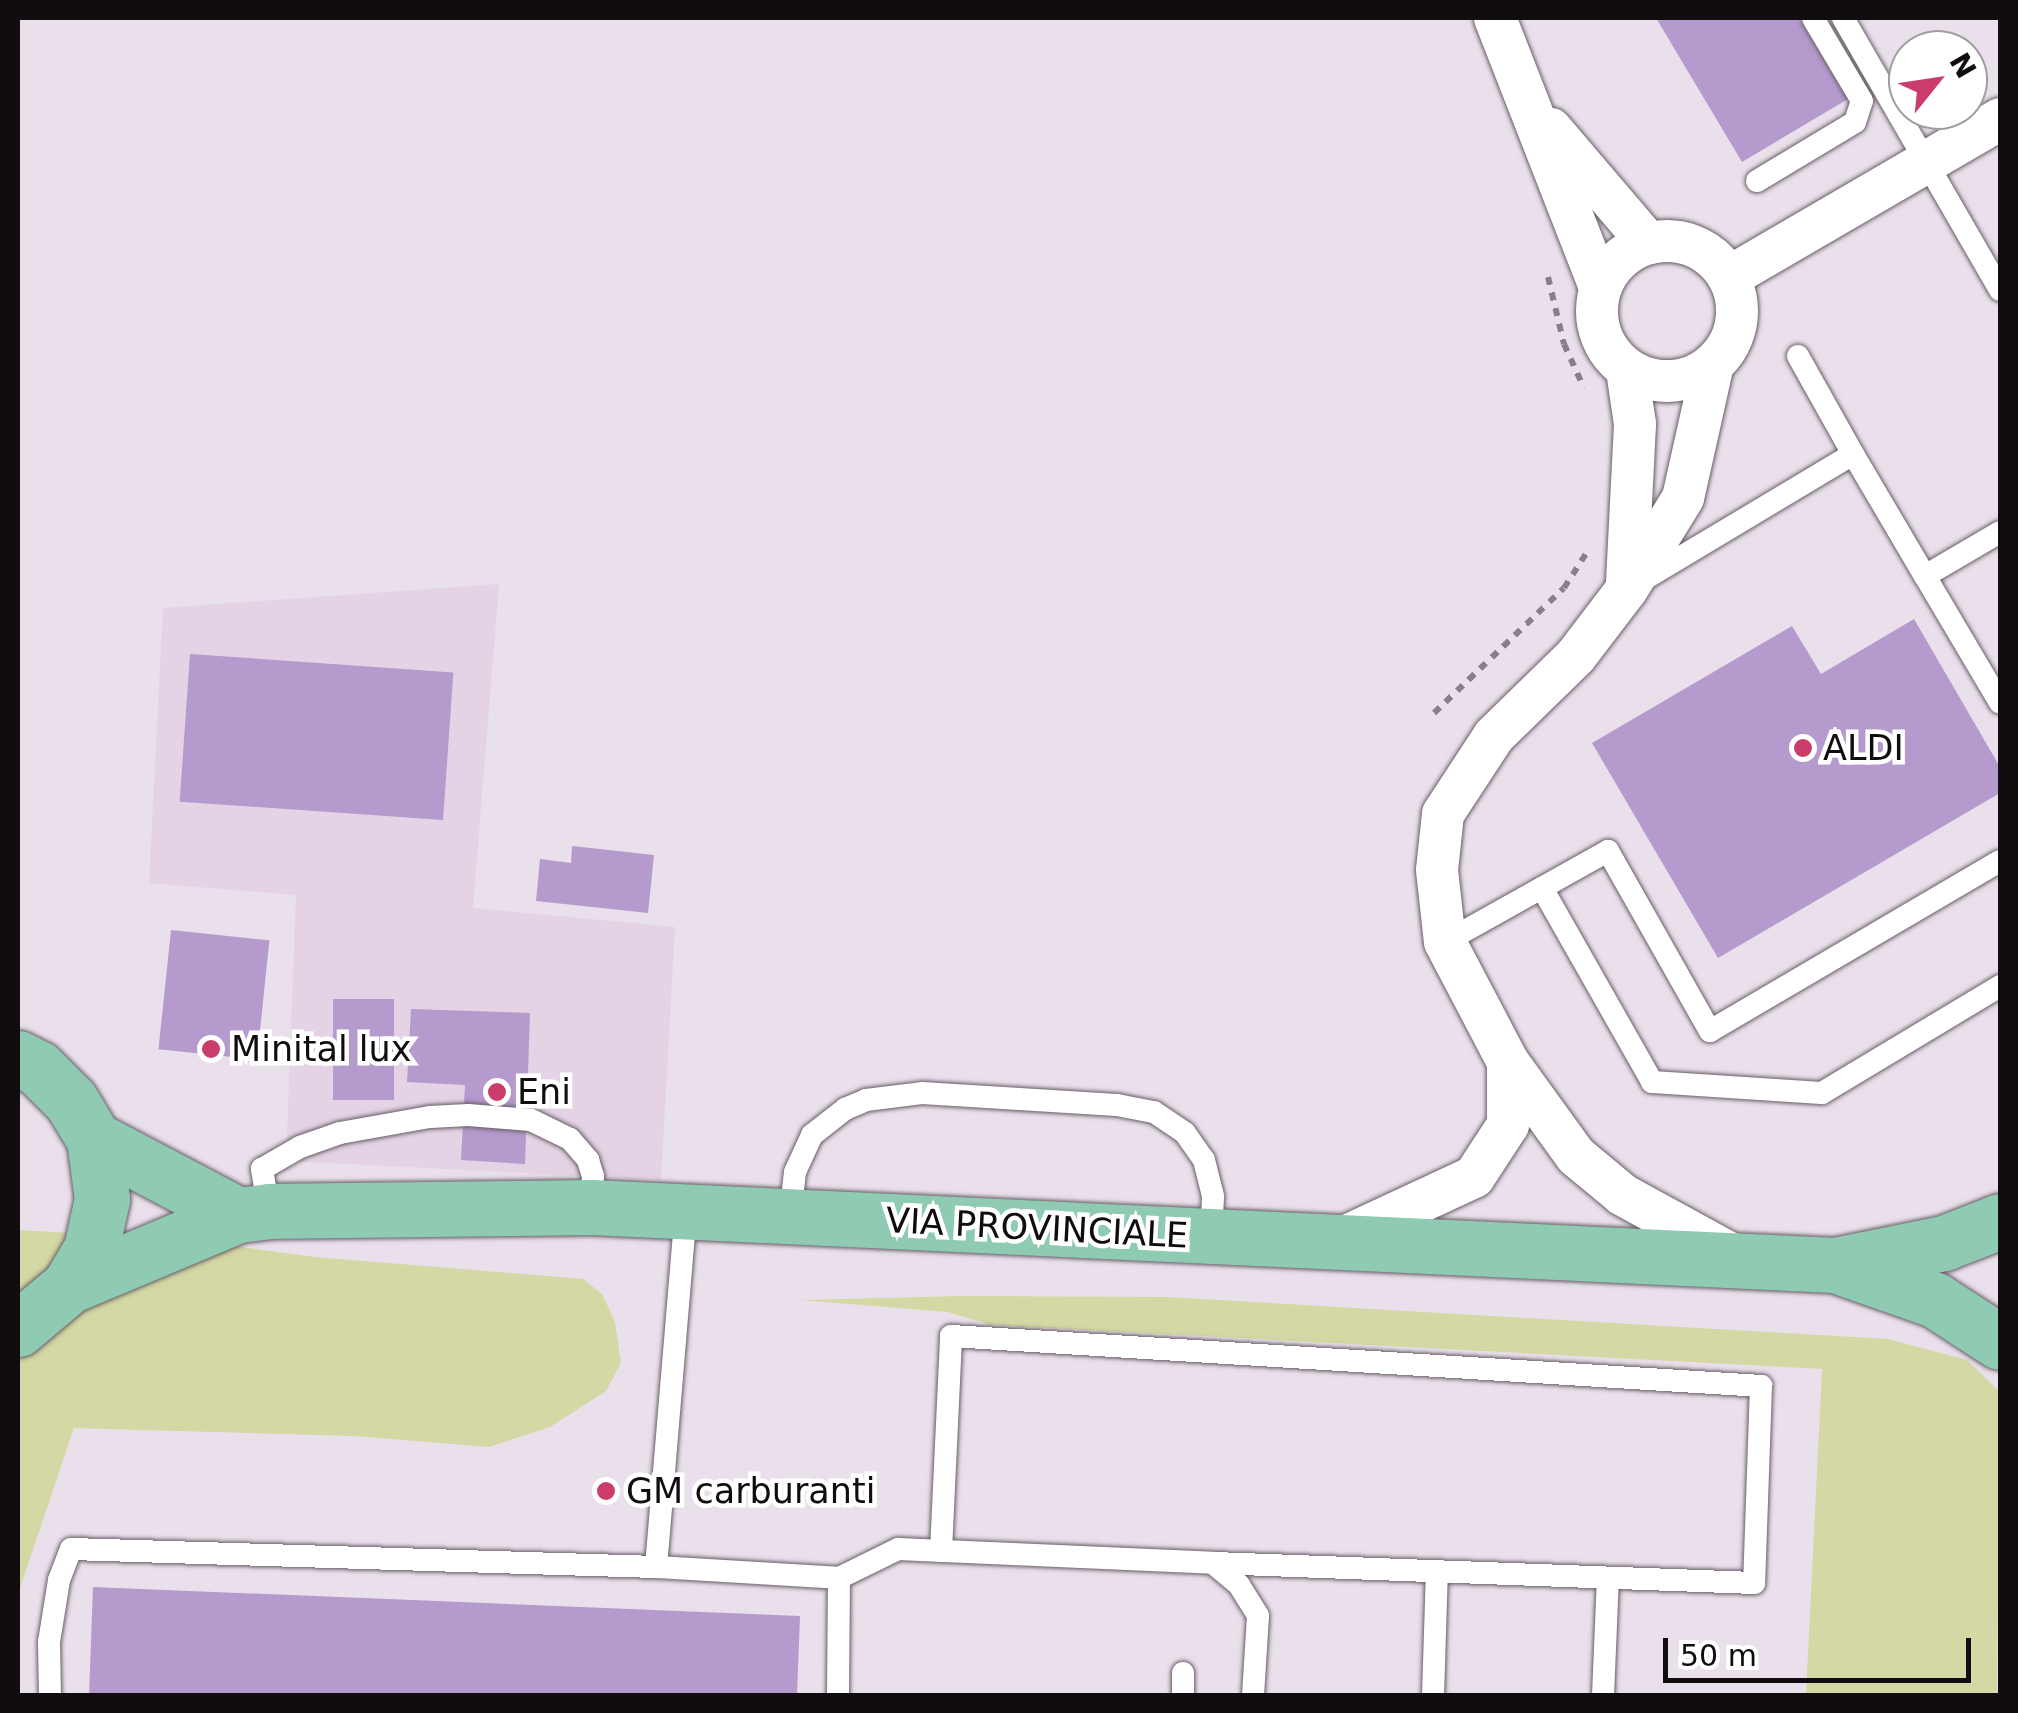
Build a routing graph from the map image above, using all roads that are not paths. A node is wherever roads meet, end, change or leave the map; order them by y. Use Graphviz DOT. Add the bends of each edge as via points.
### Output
graph roads {
  1 [pos="1495,18"];
  2 [pos="1812,18"];
  3 [pos="1843,18"];
  4 [pos="1525,96"];
  5 [pos="2000,120"];
  6 [pos="1924,164"];
  7 [pos="1756,181"];
  8 [pos="1648,243"];
  9 [pos="1729,277"];
  10 [pos="1600,288"];
  11 [pos="2000,290"];
  12 [pos="1798,356"];
  13 [pos="1714,364"];
  14 [pos="1627,370"];
  15 [pos="1853,454"];
  16 [pos="2000,532"];
  17 [pos="1925,576"];
  18 [pos="1627,589"];
  19 [pos="2000,703"];
  20 [pos="2000,861"];
  21 [pos="1542,888"];
  22 [pos="1444,942"];
  23 [pos="2000,986"];
  24 [pos="18,1058"];
  25 [pos="1508,1062"];
  26 [pos="94,1138"];
  27 [pos="591,1207"];
  28 [pos="686,1212"];
  29 [pos="253,1213"];
  30 [pos="790,1216"];
  31 [pos="2000,1220"];
  32 [pos="1210,1236"];
  33 [pos="1336,1242"];
  34 [pos="1742,1260"];
  35 [pos="1835,1265"];
  36 [pos="70,1286"];
  37 [pos="18,1329"];
  38 [pos="2000,1342"];
  39 [pos="941,1551"];
  40 [pos="1213,1563"];
  41 [pos="656,1568"];
  42 [pos="1437,1572"];
  43 [pos="839,1578"];
  44 [pos="1608,1578"];
  45 [pos="50,1696"];
  46 [pos="838,1696"];
  47 [pos="1252,1696"];
  48 [pos="1434,1696"];
  49 [pos="1603,1696"];
  1 -- 4 [label="street"];
  2 -- 7 [label="lane" via="1862,101 1855,122"];
  3 -- 6 [label="lane"];
  4 -- 8 [label="street"];
  4 -- 10 [label="street"];
  5 -- 6 [label="street"];
  6 -- 9 [label="street"];
  6 -- 11 [label="lane"];
  8 -- 9 [label="street" via="1694,246"];
  8 -- 10 [label="street" via="1627,252"];
  9 -- 13 [label="street" via="1736,323"];
  10 -- 14 [label="street" via="1600,334"];
  12 -- 15 [label="lane"];
  13 -- 14 [label="street" via="1672,382"];
  13 -- 18 [label="street" via="1683,498"];
  14 -- 18 [label="street" via="1635,424"];
  15 -- 17 [label="lane"];
  15 -- 18 [label="lane"];
  16 -- 17 [label="lane"];
  17 -- 19 [label="lane"];
  18 -- 22 [label="street" via="1576,656 1494,736 1444,814 1437,870"];
  20 -- 21 [label="lane" via="1710,1031 1608,850"];
  21 -- 22 [label="lane"];
  21 -- 23 [label="lane" via="1652,1082 1822,1093"];
  22 -- 25 [label="street"];
  24 -- 26 [label="main road, VIA PROVINCIALE" via="72,1102"];
  25 -- 33 [label="street" via="1508,1126 1474,1176"];
  25 -- 34 [label="street" via="1588,1166 1623,1195"];
  26 -- 29 [label="main road, VIA PROVINCIALE"];
  26 -- 36 [label="main road, VIA PROVINCIALE" via="102,1199 91,1249"];
  27 -- 28 [label="main road, VIA PROVINCIALE"];
  27 -- 29 [label="main road, VIA PROVINCIALE"];
  27 -- 29 [label="lane" via="593,1176 570,1139 531,1120 468,1116 358,1129 300,1147 262,1169"];
  28 -- 30 [label="main road, VIA PROVINCIALE"];
  28 -- 41 [label="lane"];
  29 -- 36 [label="main road, VIA PROVINCIALE"];
  30 -- 32 [label="main road, VIA PROVINCIALE"];
  30 -- 32 [label="lane" via="795,1172 812,1135 866,1100 922,1094 1154,1112 1185,1133 1204,1160 1213,1198"];
  31 -- 35 [label="main road" via="1930,1246"];
  32 -- 33 [label="main road, VIA PROVINCIALE"];
  33 -- 34 [label="main road, VIA PROVINCIALE"];
  34 -- 35 [label="main road, VIA PROVINCIALE"];
  35 -- 38 [label="main road" via="1935,1300"];
  36 -- 37 [label="main road, VIA PROVINCIALE"];
  39 -- 40 [label="lane"];
  39 -- 43 [label="lane" via="898,1549"];
  39 -- 44 [label="lane" via="951,1336 1761,1386 1754,1583"];
  40 -- 42 [label="lane"];
  40 -- 47 [label="lane" via="1239,1585 1258,1616"];
  41 -- 43 [label="lane"];
  41 -- 45 [label="lane" via="71,1549 58,1580 49,1642"];
  42 -- 44 [label="lane"];
  42 -- 48 [label="lane"];
  43 -- 46 [label="lane"];
  44 -- 49 [label="lane"];
}
